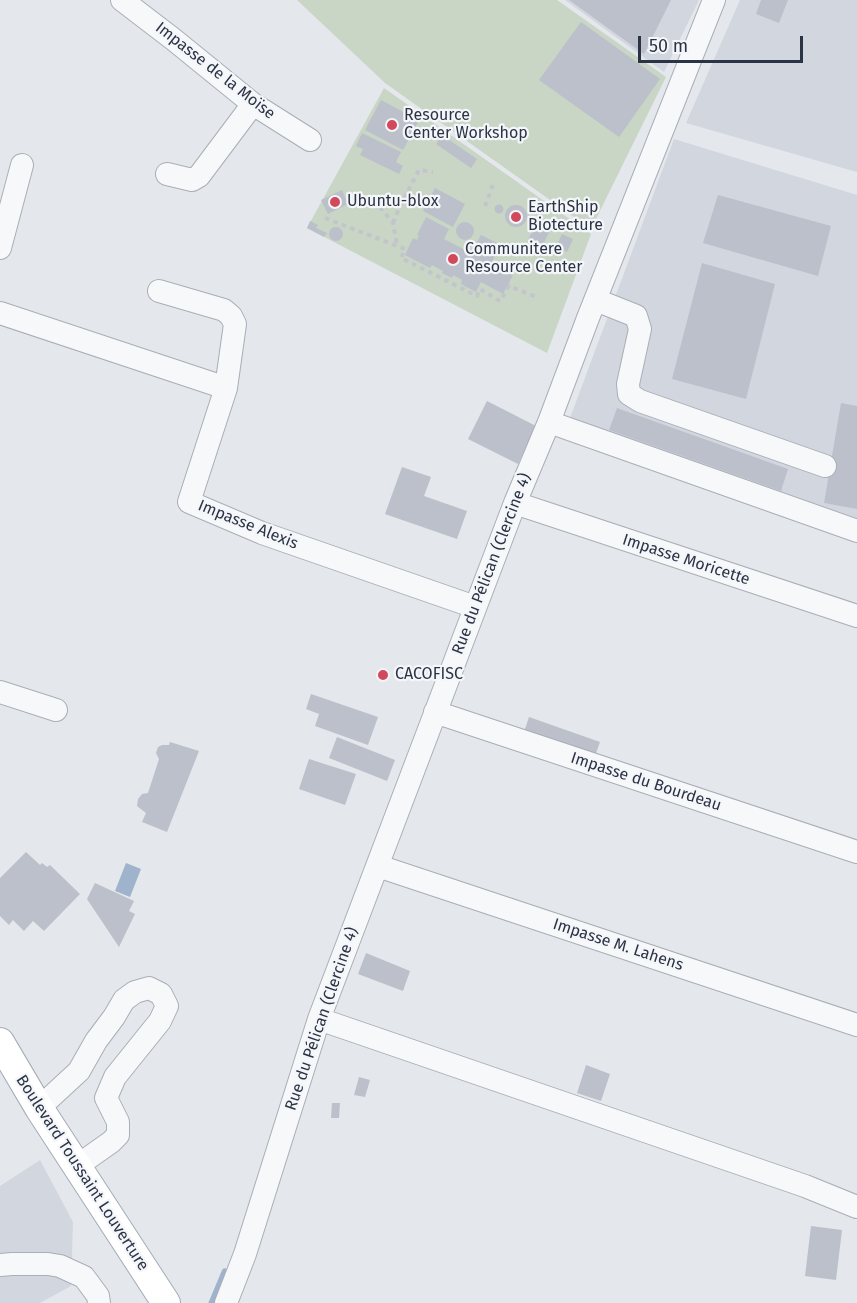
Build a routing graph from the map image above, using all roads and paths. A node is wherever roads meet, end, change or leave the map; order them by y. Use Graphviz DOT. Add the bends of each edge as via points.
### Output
graph roads {
  1 [pos="122,0"];
  2 [pos="714,0"];
  3 [pos="253,104"];
  4 [pos="310,140"];
  5 [pos="22,165"];
  6 [pos="433,172"];
  7 [pos="168,174"];
  8 [pos="494,182"];
  9 [pos="485,206"];
  10 [pos="380,207"];
  11 [pos="325,218"];
  12 [pos="393,223"];
  13 [pos="397,246"];
  14 [pos="0,248"];
  15 [pos="159,291"];
  16 [pos="539,298"];
  17 [pos="596,300"];
  18 [pos="0,313"];
  19 [pos="226,387"];
  20 [pos="549,422"];
  21 [pos="825,466"];
  22 [pos="515,503"];
  23 [pos="857,531"];
  24 [pos="475,607"];
  25 [pos="857,616"];
  26 [pos="0,692"];
  27 [pos="56,710"];
  28 [pos="435,712"];
  29 [pos="857,852"];
  30 [pos="378,866"];
  31 [pos="319,1019"];
  32 [pos="857,1025"];
  33 [pos="0,1042"];
  34 [pos="39,1108"];
  35 [pos="77,1166"];
  36 [pos="857,1208"];
  37 [pos="0,1265"];
  38 [pos="163,1301"];
  39 [pos="99,1303"];
  40 [pos="226,1303"];
  1 -- 3 [label="street, Impasse de la Moïse"];
  2 -- 17 [label="street, Rue du Pélican (Clercine 4)"];
  3 -- 4 [label="street, Impasse de la Moïse"];
  3 -- 7 [label="street" via="199,176 192,180"];
  5 -- 14 [label="street"];
  6 -- 12 [label="path" via="419,170"];
  8 -- 9 [label="path"];
  10 -- 12 [label="path"];
  11 -- 13 [label="path"];
  12 -- 13 [label="path"];
  13 -- 16 [label="path" via="405,249 401,258 477,296 480,290 500,301 509,286"];
  15 -- 19 [label="street" via="224,310 231,316 235,324"];
  17 -- 20 [label="street, Rue du Pélican (Clercine 4)"];
  17 -- 21 [label="street" via="636,316 640,329 628,384 630,394 640,401"];
  18 -- 19 [label="street"];
  19 -- 24 [label="street, Impasse Alexis" via="189,502 262,533"];
  20 -- 22 [label="street, Rue du Pélican (Clercine 4)"];
  20 -- 23 [label="street"];
  22 -- 24 [label="street, Rue du Pélican (Clercine 4)"];
  22 -- 25 [label="street, Impasse Moricette"];
  24 -- 28 [label="street, Rue du Pélican (Clercine 4)"];
  26 -- 27 [label="street"];
  28 -- 29 [label="street, Impasse du Bourdeau"];
  28 -- 30 [label="street, Rue du Pélican (Clercine 4)"];
  30 -- 31 [label="street, Rue du Pélican (Clercine 4)"];
  30 -- 32 [label="street, Impasse M. Lahens"];
  31 -- 36 [label="street" via="805,1186"];
  31 -- 40 [label="street, Rue du Pélican (Clercine 4)"];
  33 -- 34 [label="main road, Boulevard Toussaint Louverture"];
  34 -- 35 [label="main road, Boulevard Toussaint Louverture"];
  34 -- 35 [label="street" via="79,1071 124,1000 149,988 161,994 167,1006 160,1021 115,1077 106,1098 118,1122 118,1135"];
  35 -- 38 [label="main road, Boulevard Toussaint Louverture"];
  37 -- 39 [label="street" via="60,1266 84,1277"];
}
